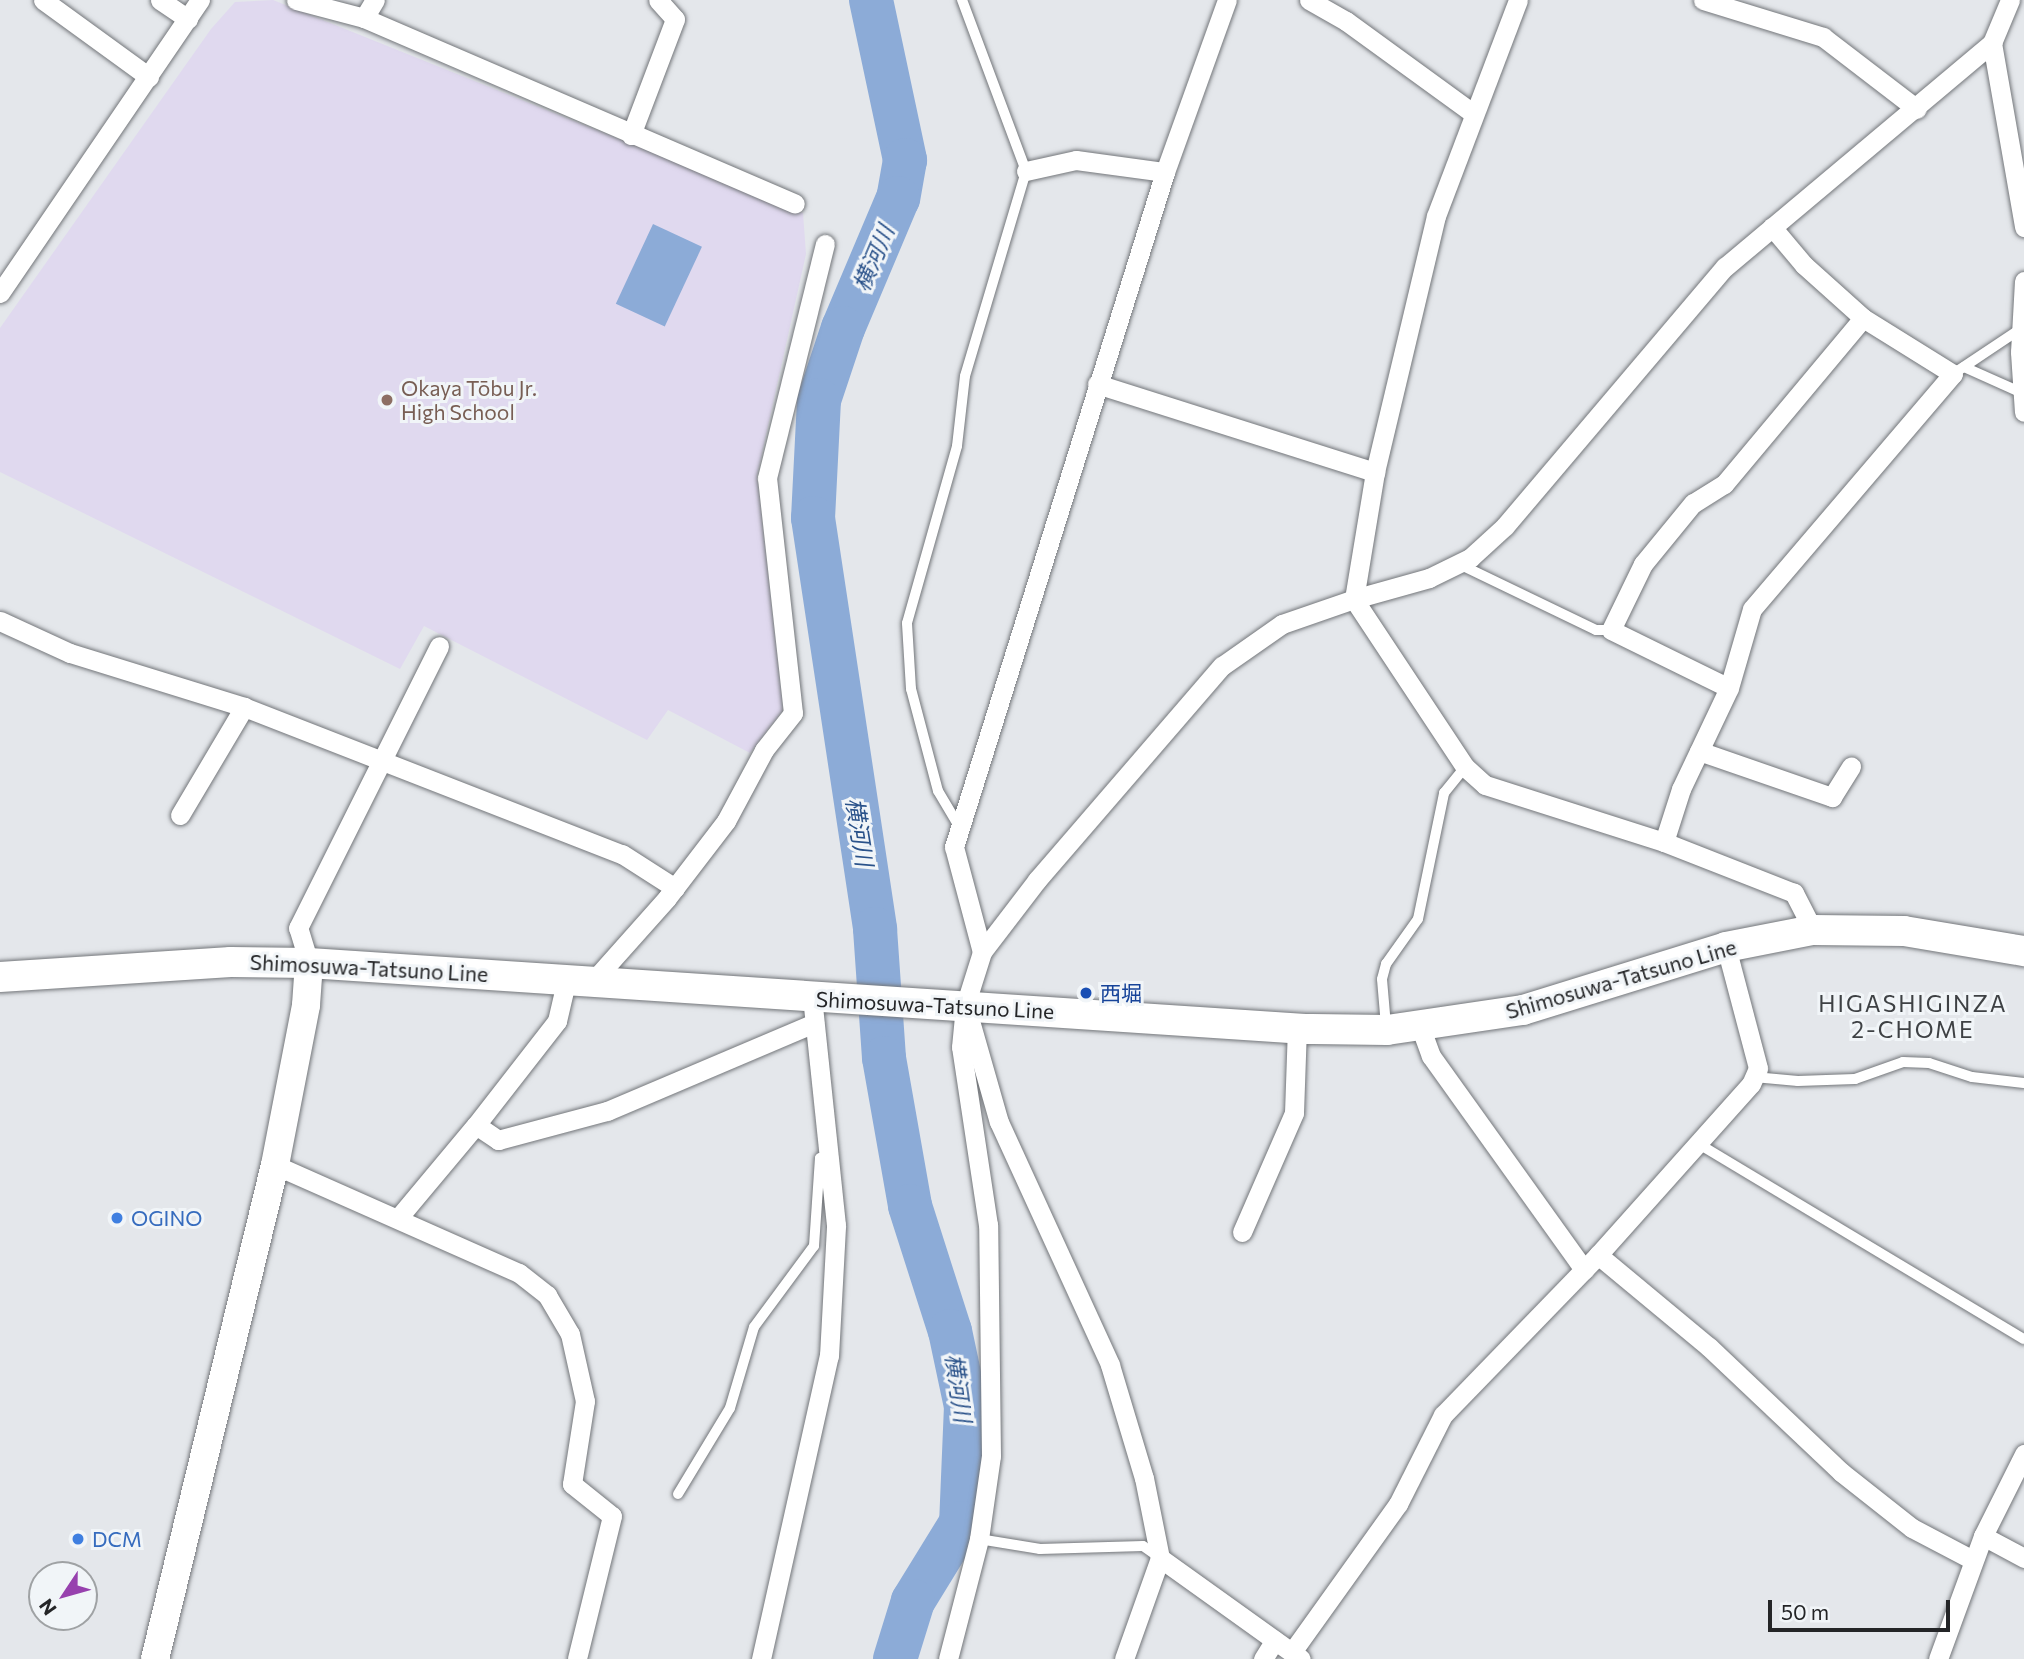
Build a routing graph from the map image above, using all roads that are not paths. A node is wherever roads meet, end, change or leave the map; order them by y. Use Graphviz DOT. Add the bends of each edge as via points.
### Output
graph roads {
  1 [pos="43,0"];
  2 [pos="160,0"];
  3 [pos="200,0"];
  4 [pos="296,0"];
  5 [pos="375,0"];
  6 [pos="658,0"];
  7 [pos="962,0"];
  8 [pos="1227,0"];
  9 [pos="1309,0"];
  10 [pos="1518,0"];
  11 [pos="1703,0"];
  12 [pos="2010,0"];
  13 [pos="364,18"];
  14 [pos="188,19"];
  15 [pos="1992,43"];
  16 [pos="149,77"];
  17 [pos="1917,109"];
  18 [pos="1474,114"];
  19 [pos="631,135"];
  20 [pos="1026,171"];
  21 [pos="1165,172"];
  22 [pos="795,204"];
  23 [pos="1772,227"];
  24 [pos="2024,227"];
  25 [pos="825,244"];
  26 [pos="2024,281"];
  27 [pos="0,293"];
  28 [pos="1863,318"];
  29 [pos="2023,327"];
  30 [pos="1958,371"];
  31 [pos="1097,384"];
  32 [pos="2021,392"];
  33 [pos="2024,412"];
  34 [pos="1375,472"];
  35 [pos="1459,564"];
  36 [pos="1353,599"];
  37 [pos="0,621"];
  38 [pos="1611,630"];
  39 [pos="439,646"];
  40 [pos="1729,688"];
  41 [pos="244,707"];
  42 [pos="1699,751"];
  43 [pos="382,761"];
  44 [pos="1465,767"];
  45 [pos="1851,768"];
  46 [pos="180,815"];
  47 [pos="960,828"];
  48 [pos="1664,842"];
  49 [pos="675,888"];
  50 [pos="1812,930"];
  51 [pos="1726,947"];
  52 [pos="2024,951"];
  53 [pos="982,952"];
  54 [pos="309,963"];
  55 [pos="0,977"];
  56 [pos="580,979"];
  57 [pos="955,1006"];
  58 [pos="816,1007"];
  59 [pos="1420,1026"];
  60 [pos="1297,1028"];
  61 [pos="1387,1030"];
  62 [pos="1754,1077"];
  63 [pos="2024,1083"];
  64 [pos="476,1125"];
  65 [pos="1699,1144"];
  66 [pos="829,1156"];
  67 [pos="275,1165"];
  68 [pos="399,1217"];
  69 [pos="1242,1232"];
  70 [pos="1598,1255"];
  71 [pos="1584,1270"];
  72 [pos="2024,1339"];
  73 [pos="2024,1454"];
  74 [pos="678,1494"];
  75 [pos="1983,1535"];
  76 [pos="979,1539"];
  77 [pos="1160,1558"];
  78 [pos="2024,1558"];
  79 [pos="1973,1560"];
  80 [pos="1275,1640"];
  81 [pos="1296,1655"];
  82 [pos="155,1659"];
  83 [pos="577,1659"];
  84 [pos="761,1659"];
  85 [pos="948,1659"];
  86 [pos="1124,1659"];
  87 [pos="1263,1659"];
  88 [pos="1938,1659"];
  1 -- 16 [label="street"];
  2 -- 14 [label="street"];
  3 -- 14 [label="street"];
  4 -- 13 [label="street"];
  5 -- 13 [label="street"];
  6 -- 19 [label="street" via="675,19"];
  7 -- 20 [label="lane"];
  8 -- 21 [label="street"];
  9 -- 18 [label="street" via="1346,21"];
  10 -- 18 [label="street"];
  11 -- 17 [label="street" via="1823,37"];
  12 -- 15 [label="street"];
  13 -- 19 [label="street"];
  14 -- 16 [label="street"];
  15 -- 17 [label="street"];
  15 -- 24 [label="street"];
  16 -- 27 [label="street"];
  17 -- 23 [label="street"];
  18 -- 34 [label="street" via="1436,216"];
  19 -- 22 [label="street"];
  20 -- 21 [label="street" via="1076,160"];
  20 -- 47 [label="lane" via="965,376 957,446 906,623 914,702 937,791"];
  21 -- 31 [label="street"];
  23 -- 28 [label="street" via="1804,265"];
  23 -- 35 [label="street" via="1725,267 1505,526"];
  25 -- 49 [label="street" via="767,478 793,713 764,750 726,821"];
  26 -- 29 [label="street"];
  28 -- 30 [label="street"];
  28 -- 38 [label="street" via="1724,484 1693,503 1652,554"];
  29 -- 30 [label="lane"];
  29 -- 32 [label="street"];
  30 -- 32 [label="lane"];
  30 -- 40 [label="street" via="1752,609"];
  31 -- 34 [label="street"];
  31 -- 47 [label="street"];
  32 -- 33 [label="street"];
  34 -- 36 [label="street"];
  35 -- 36 [label="street" via="1429,578"];
  35 -- 38 [label="lane" via="1596,629"];
  36 -- 44 [label="street"];
  36 -- 53 [label="street" via="1282,624 1222,666 1037,880"];
  37 -- 41 [label="street" via="70,653"];
  38 -- 40 [label="street"];
  39 -- 43 [label="street"];
  40 -- 42 [label="street"];
  41 -- 43 [label="street"];
  41 -- 46 [label="street"];
  42 -- 45 [label="street" via="1832,797"];
  42 -- 48 [label="street"];
  43 -- 49 [label="street" via="622,854"];
  43 -- 54 [label="street" via="298,928"];
  44 -- 48 [label="street" via="1485,785"];
  44 -- 61 [label="lane" via="1444,793 1418,919 1386,964 1381,979"];
  47 -- 53 [label="street" via="954,847 958,876"];
  48 -- 50 [label="street" via="1794,893"];
  49 -- 56 [label="street"];
  50 -- 51 [label="main road, Shimosuwa-Tatsuno Line"];
  50 -- 52 [label="main road, Shimosuwa-Tatsuno Line" via="1904,931"];
  51 -- 59 [label="main road, Shimosuwa-Tatsuno Line" via="1523,1010"];
  51 -- 62 [label="street" via="1758,1068"];
  53 -- 57 [label="street"];
  54 -- 55 [label="main road, Shimosuwa-Tatsuno Line" via="231,962"];
  54 -- 56 [label="main road, Shimosuwa-Tatsuno Line"];
  54 -- 67 [label="street" via="306,1005"];
  56 -- 58 [label="main road, Shimosuwa-Tatsuno Line"];
  56 -- 64 [label="street" via="557,1021"];
  57 -- 58 [label="main road, Shimosuwa-Tatsuno Line"];
  57 -- 60 [label="main road, Shimosuwa-Tatsuno Line"];
  57 -- 76 [label="street" via="988,1225 991,1456"];
  57 -- 77 [label="street" via="999,1122 1110,1365 1144,1478"];
  58 -- 64 [label="street" via="607,1111 498,1140"];
  58 -- 66 [label="street"];
  59 -- 61 [label="main road, Shimosuwa-Tatsuno Line"];
  59 -- 71 [label="street" via="1431,1056"];
  60 -- 61 [label="main road, Shimosuwa-Tatsuno Line"];
  60 -- 69 [label="street" via="1294,1113"];
  62 -- 63 [label="lane" via="1855,1079 1903,1062"];
  62 -- 65 [label="street"];
  64 -- 68 [label="street"];
  65 -- 70 [label="street"];
  65 -- 72 [label="lane"];
  66 -- 74 [label="lane" via="820,1158 814,1246 754,1327 730,1408"];
  66 -- 84 [label="street" via="836,1225 829,1356"];
  67 -- 68 [label="street"];
  67 -- 82 [label="street"];
  68 -- 83 [label="street" via="519,1273 547,1295 570,1334 585,1401 572,1484 612,1516"];
  70 -- 71 [label="street"];
  70 -- 79 [label="street" via="1709,1347 1841,1472 1912,1528"];
  71 -- 81 [label="street" via="1443,1415 1398,1504"];
  73 -- 75 [label="street"];
  75 -- 78 [label="street"];
  75 -- 79 [label="street"];
  76 -- 77 [label="lane" via="1040,1549 1143,1546"];
  76 -- 85 [label="street"];
  77 -- 80 [label="street"];
  77 -- 86 [label="street"];
  79 -- 88 [label="street"];
  80 -- 81 [label="street"];
  80 -- 87 [label="street"];
}
